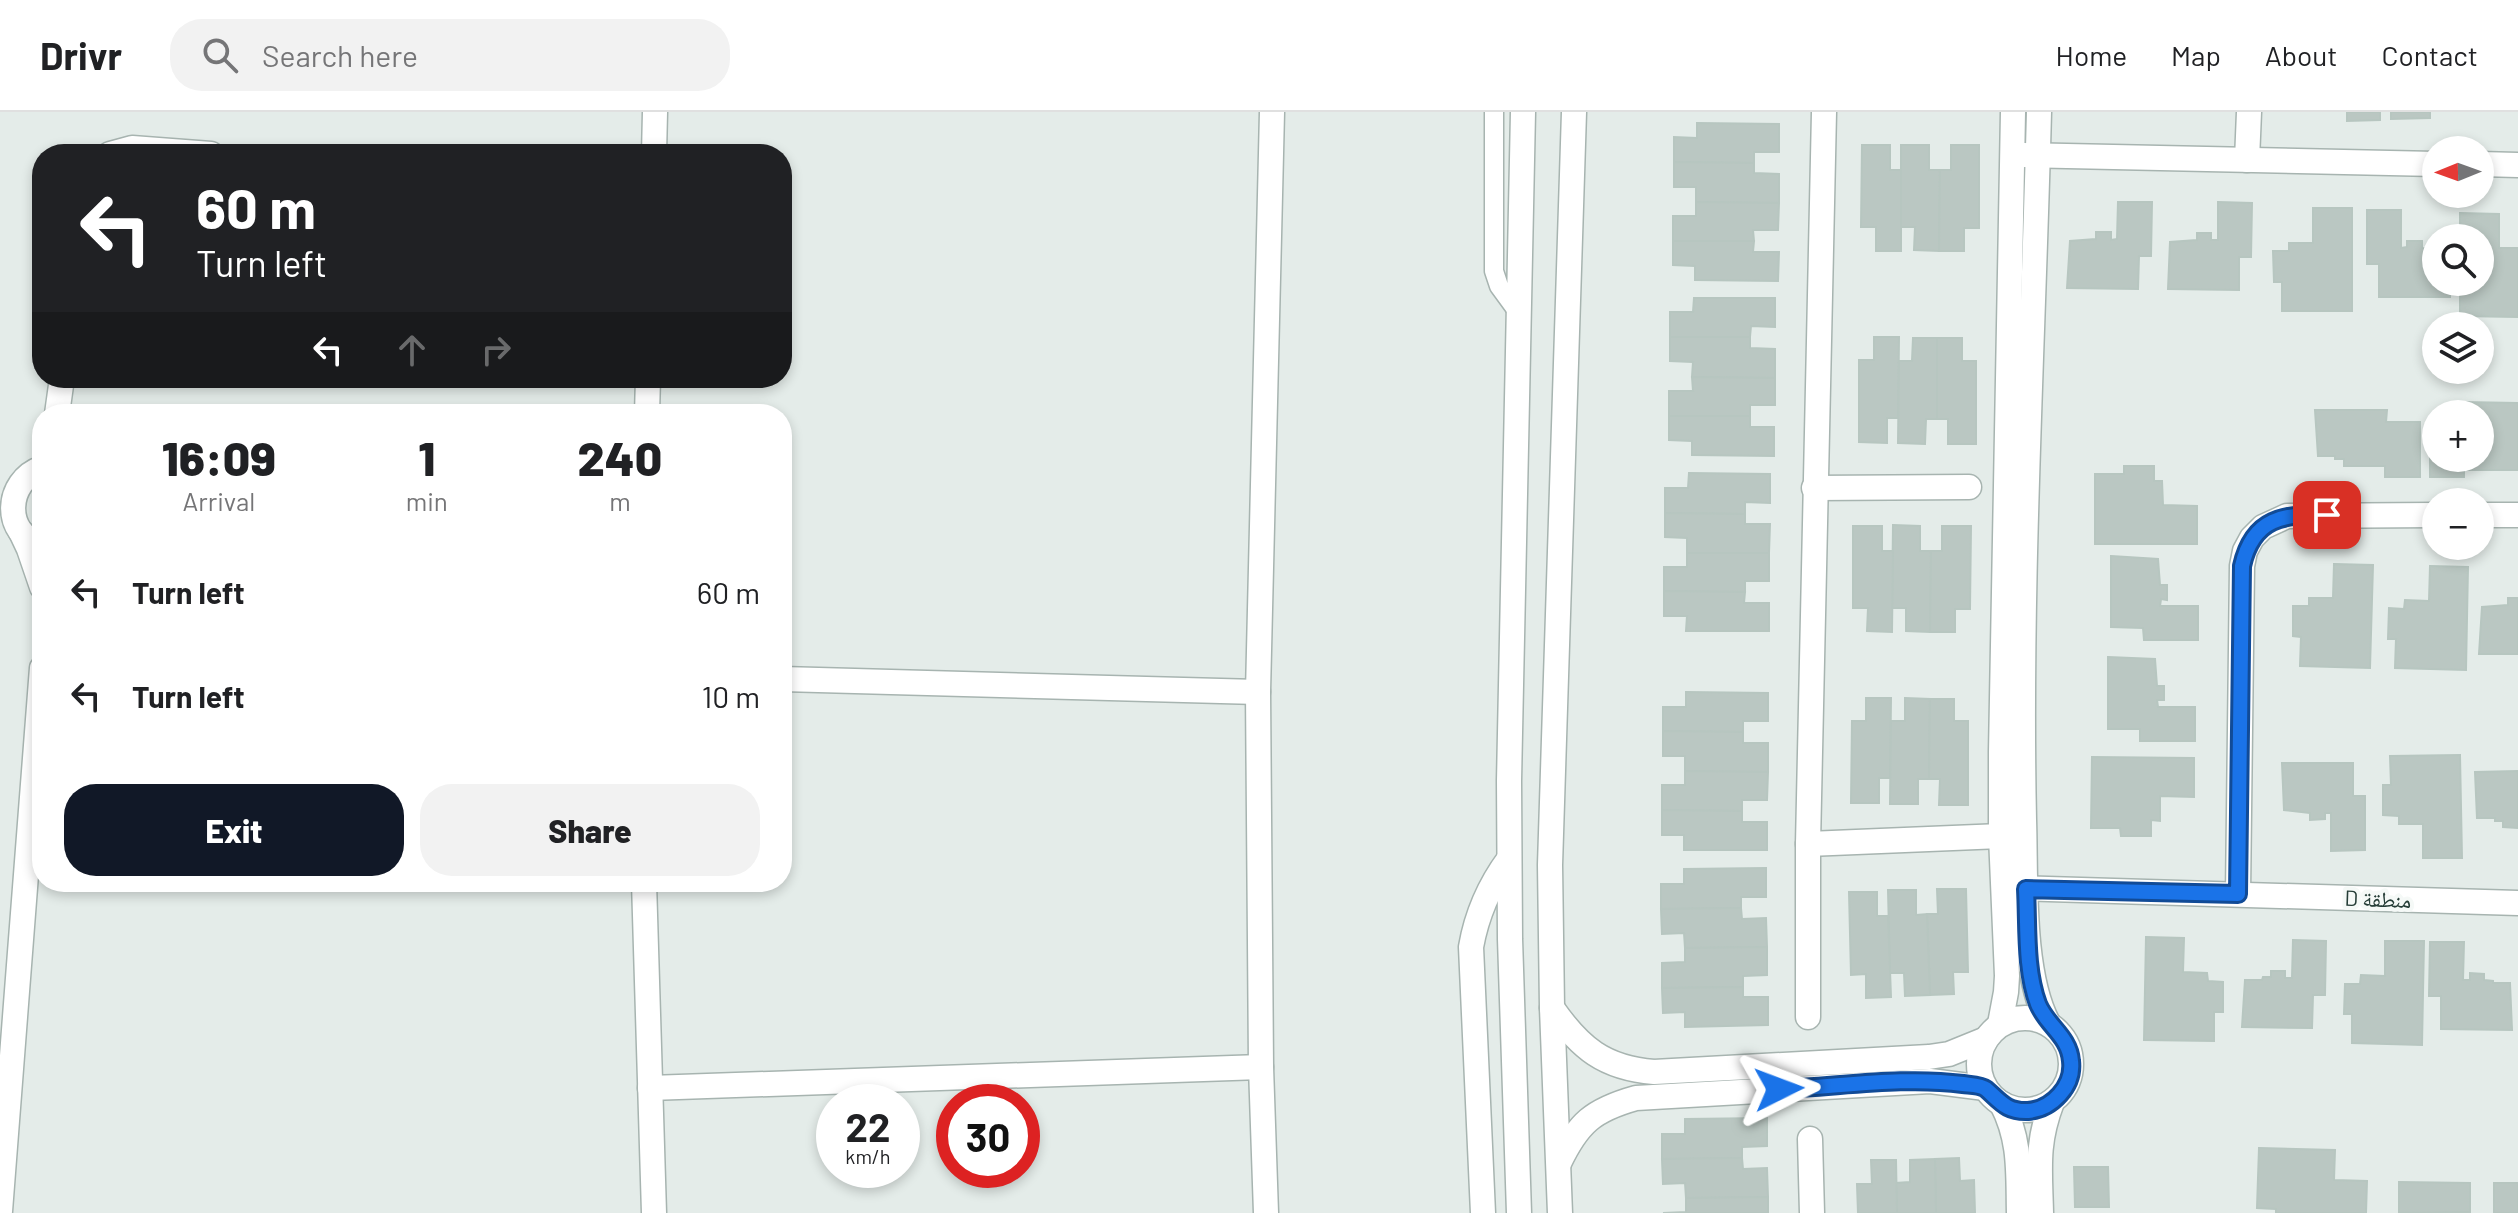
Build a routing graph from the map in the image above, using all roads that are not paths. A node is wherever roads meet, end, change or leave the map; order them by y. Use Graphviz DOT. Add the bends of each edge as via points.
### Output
graph roads {
  1 [pos="655,112"];
  2 [pos="1272,112"];
  3 [pos="1494,112"];
  4 [pos="1523,112"];
  5 [pos="1574,112"];
  6 [pos="1824,112"];
  7 [pos="2013,112"];
  8 [pos="2039,112"];
  9 [pos="2249,112"];
  10 [pos="654,144"];
  11 [pos="2012,155"];
  12 [pos="2038,156"];
  13 [pos="2247,160"];
  14 [pos="2422,164"];
  15 [pos="2494,164"];
  16 [pos="2518,165"];
  17 [pos="1518,312"];
  18 [pos="32,469"];
  19 [pos="32,471"];
  20 [pos="0,481"];
  21 [pos="1969,487"];
  22 [pos="1814,488"];
  23 [pos="2422,515"];
  24 [pos="2494,515"];
  25 [pos="2518,515"];
  26 [pos="12,524"];
  27 [pos="32,541"];
  28 [pos="32,558"];
  29 [pos="792,679"];
  30 [pos="1258,692"];
  31 [pos="32,797"];
  32 [pos="2001,836"];
  33 [pos="1808,844"];
  34 [pos="1509,859"];
  35 [pos="2014,888"];
  36 [pos="644,892"];
  37 [pos="2238,894"];
  38 [pos="2518,903"];
  39 [pos="1552,1008"];
  40 [pos="1808,1017"];
  41 [pos="2048,1023"];
  42 [pos="1993,1032"];
  43 [pos="1261,1067"];
  44 [pos="650,1088"];
  45 [pos="1993,1096"];
  46 [pos="2052,1102"];
  47 [pos="1810,1139"];
  48 [pos="1559,1163"];
  49 [pos="0,1211"];
  50 [pos="654,1213"];
  51 [pos="1266,1213"];
  52 [pos="1483,1213"];
  53 [pos="1519,1213"];
  54 [pos="1560,1213"];
  55 [pos="1812,1213"];
  56 [pos="2019,1213"];
  57 [pos="2041,1213"];
  1 -- 10 [label="street"];
  2 -- 30 [label="street"];
  3 -- 17 [label="lane" via="1494,271"];
  4 -- 17 [label="street"];
  5 -- 39 [label="street" via="1550,865"];
  6 -- 22 [label="street"];
  7 -- 11 [label="street"];
  8 -- 12 [label="street"];
  9 -- 13 [label="street"];
  11 -- 12 [label="street"];
  11 -- 32 [label="street"];
  12 -- 13 [label="street"];
  12 -- 35 [label="street"];
  13 -- 14 [label="street"];
  15 -- 16 [label="street"];
  17 -- 34 [label="street"];
  18 -- 20 [label="street"];
  19 -- 26 [label="street" via="15,493"];
  21 -- 22 [label="street"];
  22 -- 33 [label="street"];
  23 -- 37 [label="street" via="2287,516 2263,527 2245,551"];
  24 -- 25 [label="street"];
  26 -- 27 [label="street"];
  26 -- 28 [label="street"];
  29 -- 30 [label="street"];
  30 -- 43 [label="street"];
  31 -- 49 [label="street"];
  32 -- 33 [label="street"];
  32 -- 35 [label="street"];
  33 -- 40 [label="street"];
  34 -- 52 [label="street" via="1484,900 1471,947"];
  34 -- 53 [label="street"];
  35 -- 37 [label="street, D منطقة"];
  35 -- 41 [label="street" via="2031,975"];
  35 -- 42 [label="street" via="2005,1000"];
  36 -- 44 [label="street"];
  37 -- 38 [label="street, D منطقة"];
  39 -- 42 [label="street" via="1587,1049 1610,1063 1654,1072 1929,1057 1949,1054"];
  39 -- 48 [label="street"];
  41 -- 42 [label="street" via="2023,1017"];
  41 -- 46 [label="street" via="2060,1032 2072,1061 2063,1091"];
  42 -- 45 [label="street" via="1978,1063"];
  43 -- 44 [label="street"];
  43 -- 51 [label="street"];
  44 -- 50 [label="street"];
  45 -- 46 [label="street" via="2014,1110"];
  45 -- 48 [label="street" via="1930,1081 1636,1098 1589,1119 1570,1139"];
  45 -- 56 [label="street" via="2015,1133"];
  46 -- 57 [label="street" via="2039,1146"];
  47 -- 55 [label="street"];
  48 -- 54 [label="street"];
}
